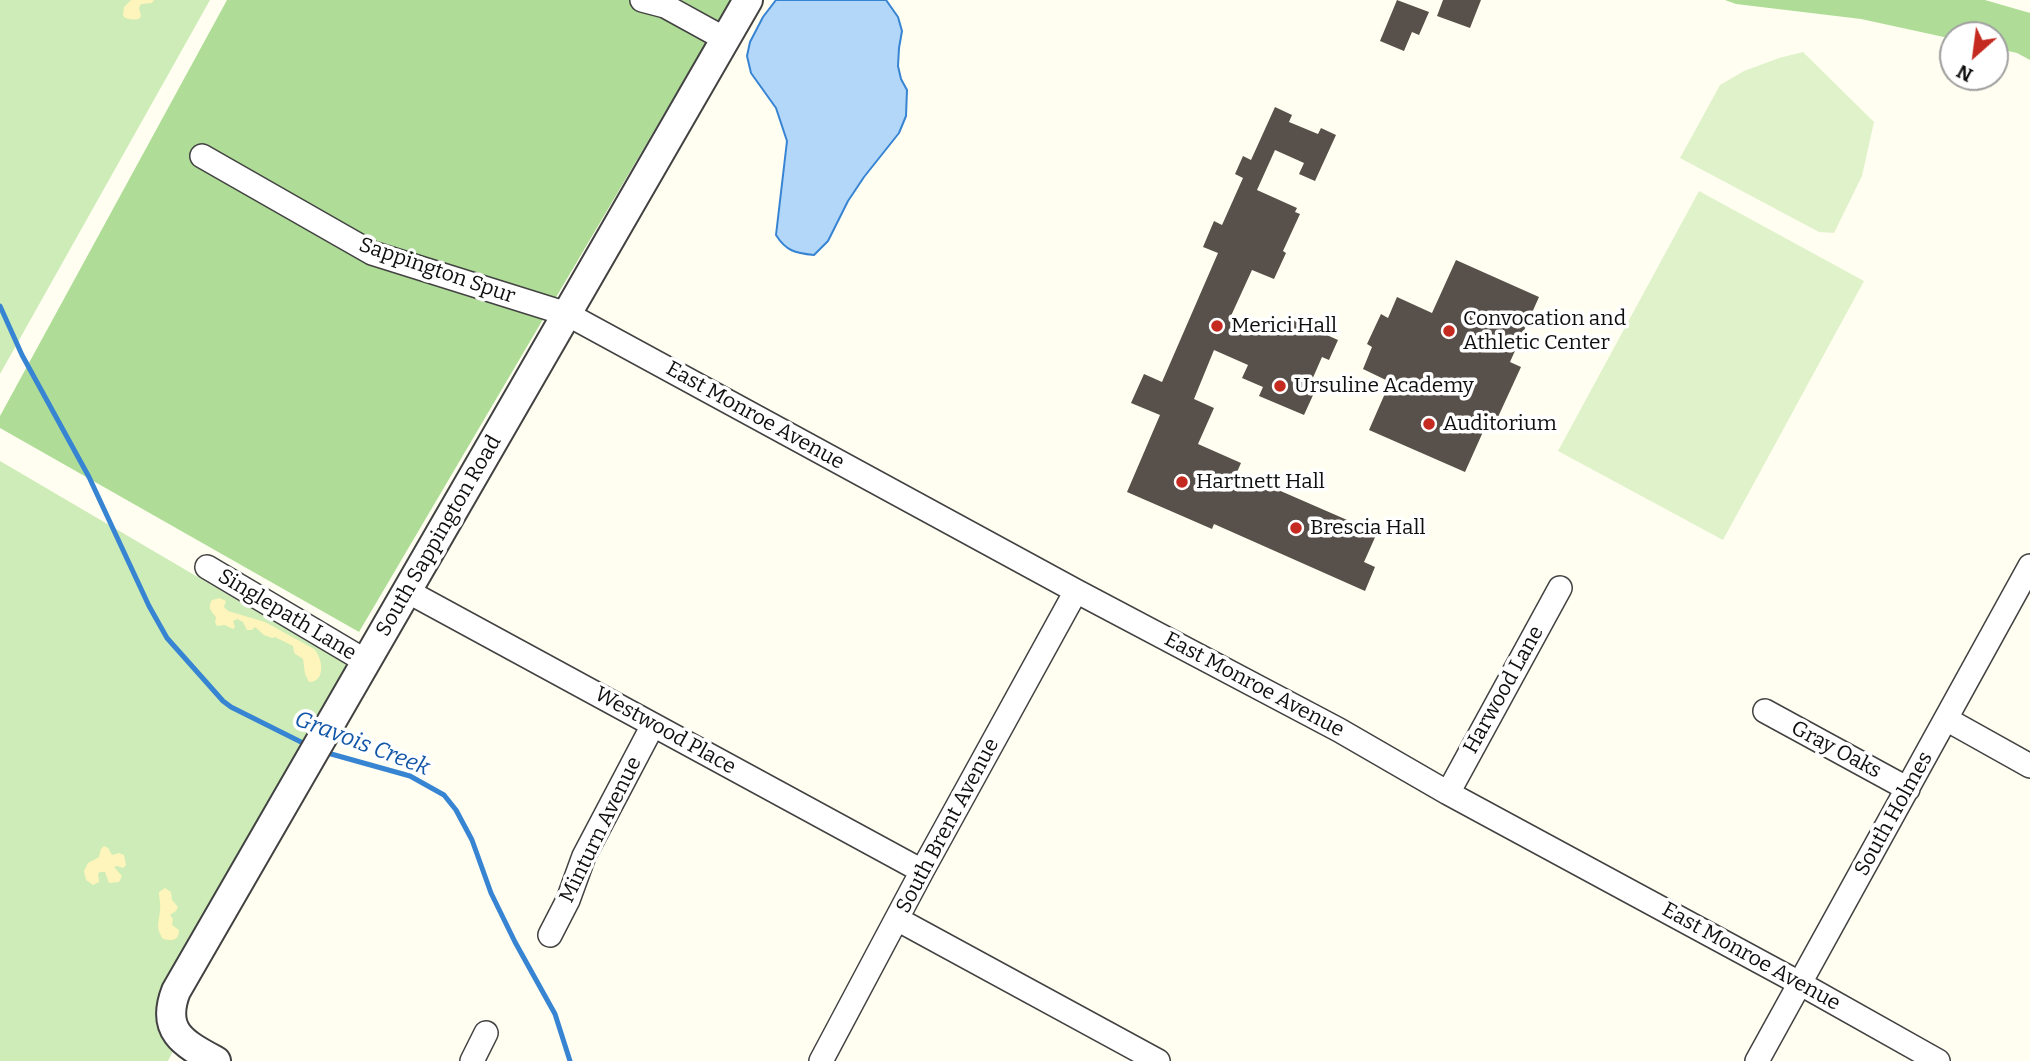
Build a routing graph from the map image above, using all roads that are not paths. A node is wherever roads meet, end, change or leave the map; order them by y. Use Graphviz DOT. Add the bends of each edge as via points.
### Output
graph roads {
  1 [pos="642,0"];
  2 [pos="748,0"];
  3 [pos="725,39"];
  4 [pos="202,156"];
  5 [pos="567,314"];
  6 [pos="207,566"];
  7 [pos="2030,566"];
  8 [pos="1560,588"];
  9 [pos="407,591"];
  10 [pos="1076,591"];
  11 [pos="367,663"];
  12 [pos="1765,711"];
  13 [pos="1946,719"];
  14 [pos="653,725"];
  15 [pos="2030,766"];
  16 [pos="1908,789"];
  17 [pos="1448,793"];
  18 [pos="922,871"];
  19 [pos="897,919"];
  20 [pos="550,935"];
  21 [pos="1801,984"];
  22 [pos="486,1033"];
  23 [pos="216,1061"];
  24 [pos="472,1061"];
  25 [pos="821,1061"];
  26 [pos="1158,1061"];
  27 [pos="1757,1061"];
  28 [pos="1938,1061"];
  1 -- 3 [label="street" via="665,6"];
  2 -- 3 [label="street, South Sappington Road"];
  3 -- 5 [label="street, South Sappington Road"];
  4 -- 5 [label="street, Sappington Spur" via="372,253"];
  5 -- 9 [label="street, South Sappington Road"];
  5 -- 10 [label="street, East Monroe Avenue"];
  6 -- 11 [label="street, Singlepath Lane"];
  7 -- 13 [label="street, South Holmes"];
  8 -- 17 [label="street, Harwood Lane"];
  9 -- 11 [label="street, South Sappington Road"];
  9 -- 14 [label="street, Westwood Place"];
  10 -- 17 [label="street, East Monroe Avenue"];
  10 -- 18 [label="street, South Brent Avenue"];
  11 -- 23 [label="street, South Sappington Road" via="173,1000 170,1017 176,1034"];
  12 -- 16 [label="street, Gray Oaks"];
  13 -- 15 [label="street"];
  13 -- 16 [label="street, South Holmes"];
  14 -- 18 [label="street, Westwood Place"];
  14 -- 20 [label="street, Minturn Avenue" via="584,856"];
  16 -- 21 [label="street, South Holmes"];
  17 -- 21 [label="street, East Monroe Avenue"];
  18 -- 19 [label="street, South Brent Avenue"];
  19 -- 25 [label="street, South Brent Avenue"];
  19 -- 26 [label="street"];
  21 -- 27 [label="street, South Holmes"];
  21 -- 28 [label="street, East Monroe Avenue"];
  22 -- 24 [label="street"];
}
